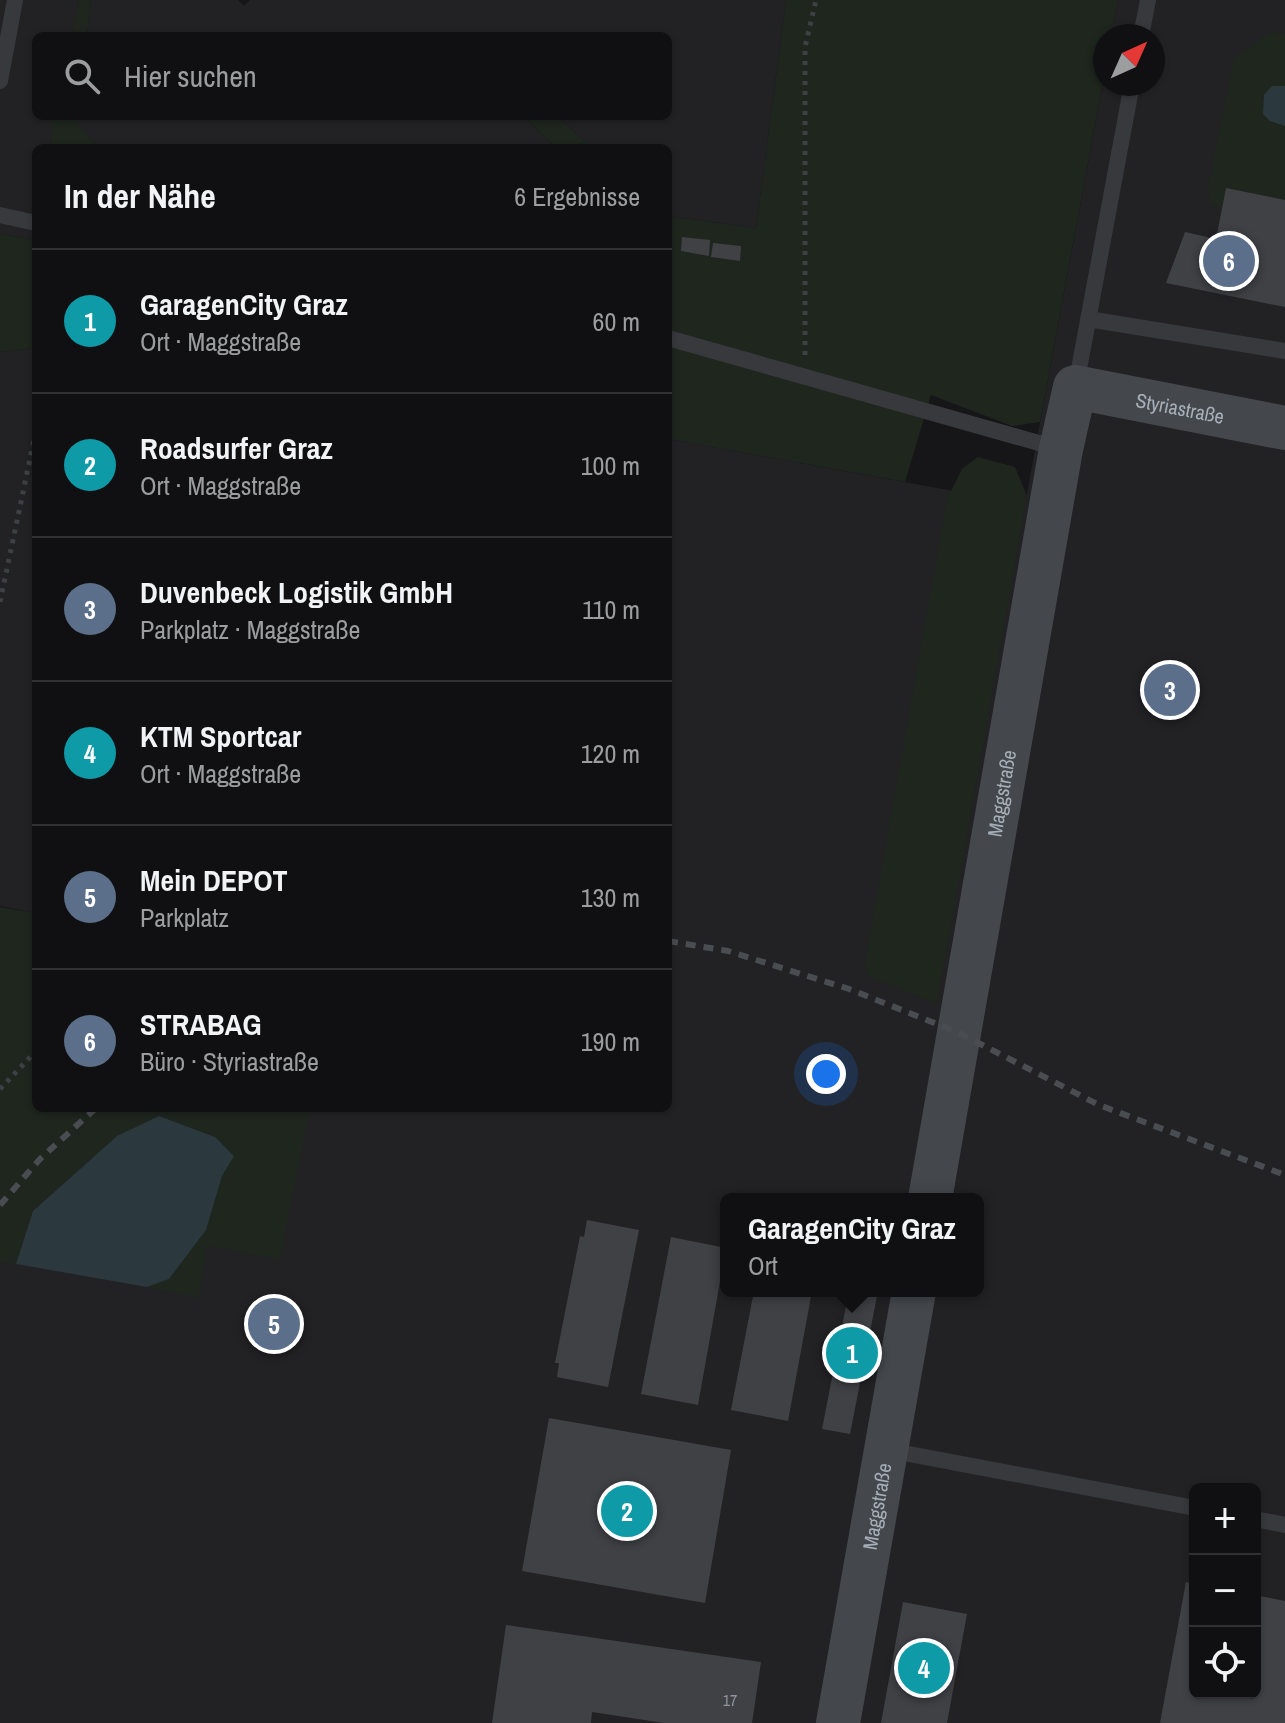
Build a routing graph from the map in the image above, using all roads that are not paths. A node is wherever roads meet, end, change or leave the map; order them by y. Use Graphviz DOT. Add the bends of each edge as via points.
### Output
graph roads {
  1 [pos="15,0"];
  2 [pos="1148,0"];
  3 [pos="1143,24"];
  4 [pos="0,81"];
  5 [pos="1130,96"];
  6 [pos="0,215"];
  7 [pos="32,222"];
  8 [pos="1088,319"];
  9 [pos="672,339"];
  10 [pos="1285,351"];
  11 [pos="1075,387"];
  12 [pos="1285,428"];
  13 [pos="1061,449"];
  14 [pos="931,1193"];
  15 [pos="913,1297"];
  16 [pos="887,1450"];
  17 [pos="1189,1507"];
  18 [pos="1261,1520"];
  19 [pos="1285,1525"];
  20 [pos="838,1723"];
  1 -- 4 [label="lane"];
  2 -- 3 [label="lane"];
  5 -- 8 [label="lane"];
  6 -- 7 [label="lane"];
  8 -- 10 [label="lane"];
  8 -- 11 [label="lane"];
  9 -- 13 [label="lane"];
  11 -- 12 [label="street, Styriastraße"];
  11 -- 13 [label="street, Maggstraße"];
  13 -- 14 [label="street, Maggstraße"];
  15 -- 16 [label="street, Maggstraße"];
  16 -- 17 [label="lane"];
  16 -- 20 [label="street, Maggstraße"];
  18 -- 19 [label="lane"];
}
